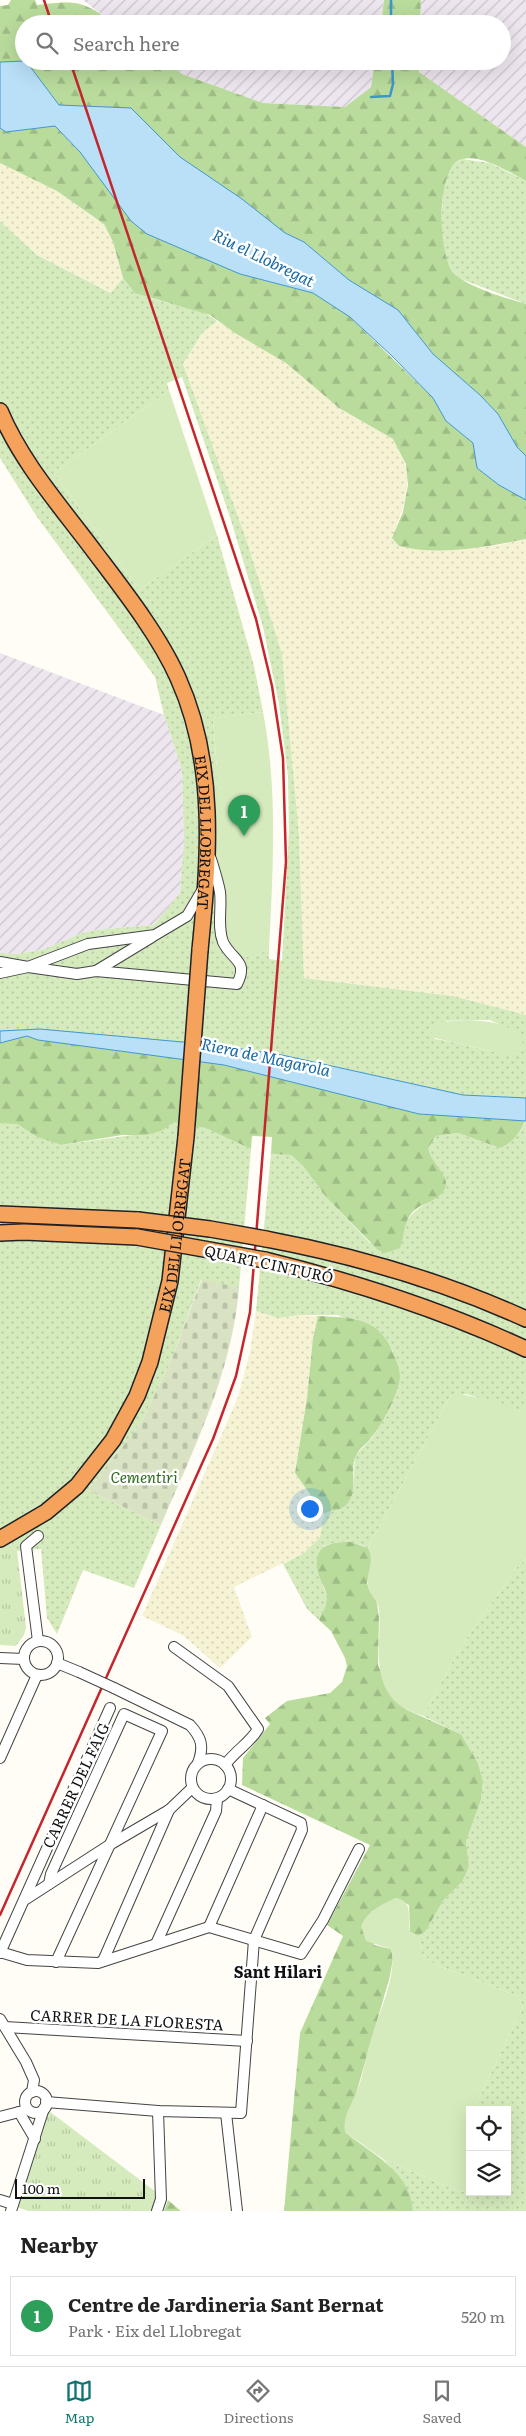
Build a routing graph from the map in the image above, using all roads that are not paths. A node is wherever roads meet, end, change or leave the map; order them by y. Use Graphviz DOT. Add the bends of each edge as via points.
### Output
graph roads {
  1 [pos="0,411"];
  2 [pos="207,845"];
  3 [pos="205,885"];
  4 [pos="220,892"];
  5 [pos="187,916"];
  6 [pos="203,924"];
  7 [pos="156,935"];
  8 [pos="0,962"];
  9 [pos="28,967"];
  10 [pos="96,971"];
  11 [pos="0,973"];
  12 [pos="0,1214"];
  13 [pos="0,1233"];
  14 [pos="526,1319"];
  15 [pos="155,1340"];
  16 [pos="526,1349"];
  17 [pos="0,1531"];
  18 [pos="38,1536"];
  19 [pos="0,1540"];
  20 [pos="38,1641"];
  21 [pos="174,1647"];
  22 [pos="0,1658"];
  23 [pos="24,1659"];
  24 [pos="57,1663"];
  25 [pos="37,1675"];
  26 [pos="110,1708"];
  27 [pos="0,1758"];
  28 [pos="198,1763"];
  29 [pos="225,1765"];
  30 [pos="192,1788"];
  31 [pos="228,1789"];
  32 [pos="217,1799"];
  33 [pos="263,1805"];
  34 [pos="169,1810"];
  35 [pos="111,1844"];
  36 [pos="359,1849"];
  37 [pos="49,1884"];
  38 [pos="26,1899"];
  39 [pos="209,1927"];
  40 [pos="254,1940"];
  41 [pos="156,1944"];
  42 [pos="0,1953"];
  43 [pos="103,1961"];
  44 [pos="56,1962"];
  45 [pos="2,2023"];
  46 [pos="247,2041"];
  47 [pos="32,2092"];
  48 [pos="46,2105"];
  49 [pos="23,2111"];
  50 [pos="158,2111"];
  51 [pos="226,2113"];
  52 [pos="0,2117"];
  53 [pos="35,2139"];
  54 [pos="0,2200"];
  55 [pos="12,2208"];
  56 [pos="157,2211"];
  57 [pos="237,2211"];
  1 -- 2 [label="highway, EIX DEL LLOBREGAT" via="26,461 142,618 178,677 194,721 204,765"];
  2 -- 3 [label="highway, EIX DEL LLOBREGAT"];
  2 -- 4 [label="street"];
  3 -- 5 [label="street"];
  3 -- 6 [label="highway, EIX DEL LLOBREGAT"];
  4 -- 6 [label="street"];
  4 -- 10 [label="street" via="224,942 241,964 242,973 237,984"];
  5 -- 6 [label="street"];
  5 -- 7 [label="street"];
  6 -- 15 [label="highway, EIX DEL LLOBREGAT, bridge" via="186,1137 170,1281"];
  7 -- 9 [label="street" via="88,944"];
  7 -- 10 [label="street"];
  8 -- 9 [label="street"];
  9 -- 10 [label="street" via="77,974"];
  9 -- 11 [label="street"];
  12 -- 14 [label="highway, QUART CINTURÓ, bridge" via="138,1220 266,1239 340,1254 450,1288"];
  13 -- 16 [label="highway, QUART CINTURÓ, bridge" via="137,1237 265,1260 337,1278 478,1327"];
  15 -- 17 [label="highway, EIX DEL LLOBREGAT" via="124,1407 83,1468 48,1501"];
  15 -- 19 [label="highway, EIX DEL LLOBREGAT" via="137,1396 109,1446 77,1486 46,1512"];
  18 -- 20 [label="street" via="26,1546"];
  20 -- 23 [label="street" via="27,1648"];
  20 -- 24 [label="street" via="55,1649"];
  21 -- 29 [label="street" via="228,1686 258,1728 252,1739"];
  22 -- 23 [label="street"];
  23 -- 25 [label="street" via="26,1667"];
  24 -- 25 [label="street" via="48,1673"];
  24 -- 28 [label="street, bridge" via="190,1725 199,1735 203,1749"];
  25 -- 27 [label="street"];
  26 -- 38 [label="street"];
  28 -- 29 [label="street" via="215,1760"];
  28 -- 30 [label="street" via="191,1775"];
  29 -- 31 [label="street" via="231,1776"];
  30 -- 32 [label="street" via="203,1798"];
  30 -- 34 [label="street"];
  31 -- 32 [label="street"];
  31 -- 33 [label="street"];
  32 -- 41 [label="street" via="216,1811"];
  33 -- 39 [label="street"];
  33 -- 40 [label="street" via="301,1823 302,1830"];
  34 -- 35 [label="street"];
  34 -- 43 [label="street"];
  35 -- 37 [label="street"];
  35 -- 37 [label="street, CARRER DEL FAIG" via="162,1731 124,1714"];
  35 -- 44 [label="street"];
  36 -- 40 [label="street" via="323,1920 301,1954"];
  37 -- 38 [label="street"];
  38 -- 42 [label="street"];
  39 -- 40 [label="street"];
  39 -- 41 [label="street"];
  40 -- 46 [label="street"];
  41 -- 43 [label="street"];
  42 -- 44 [label="street" via="27,1960"];
  43 -- 44 [label="street"];
  45 -- 46 [label="street, CARRER DE LA FLORESTA"];
  45 -- 47 [label="street" via="34,2080"];
  46 -- 51 [label="street" via="241,2113"];
  47 -- 48 [label="street" via="42,2094"];
  47 -- 49 [label="street"];
  48 -- 49 [label="street" via="36,2113"];
  48 -- 50 [label="street"];
  48 -- 53 [label="street"];
  49 -- 52 [label="street"];
  49 -- 53 [label="street"];
  50 -- 51 [label="street"];
  50 -- 56 [label="street" via="161,2199"];
  51 -- 57 [label="street"];
  53 -- 55 [label="street"];
  54 -- 55 [label="street"];
}
